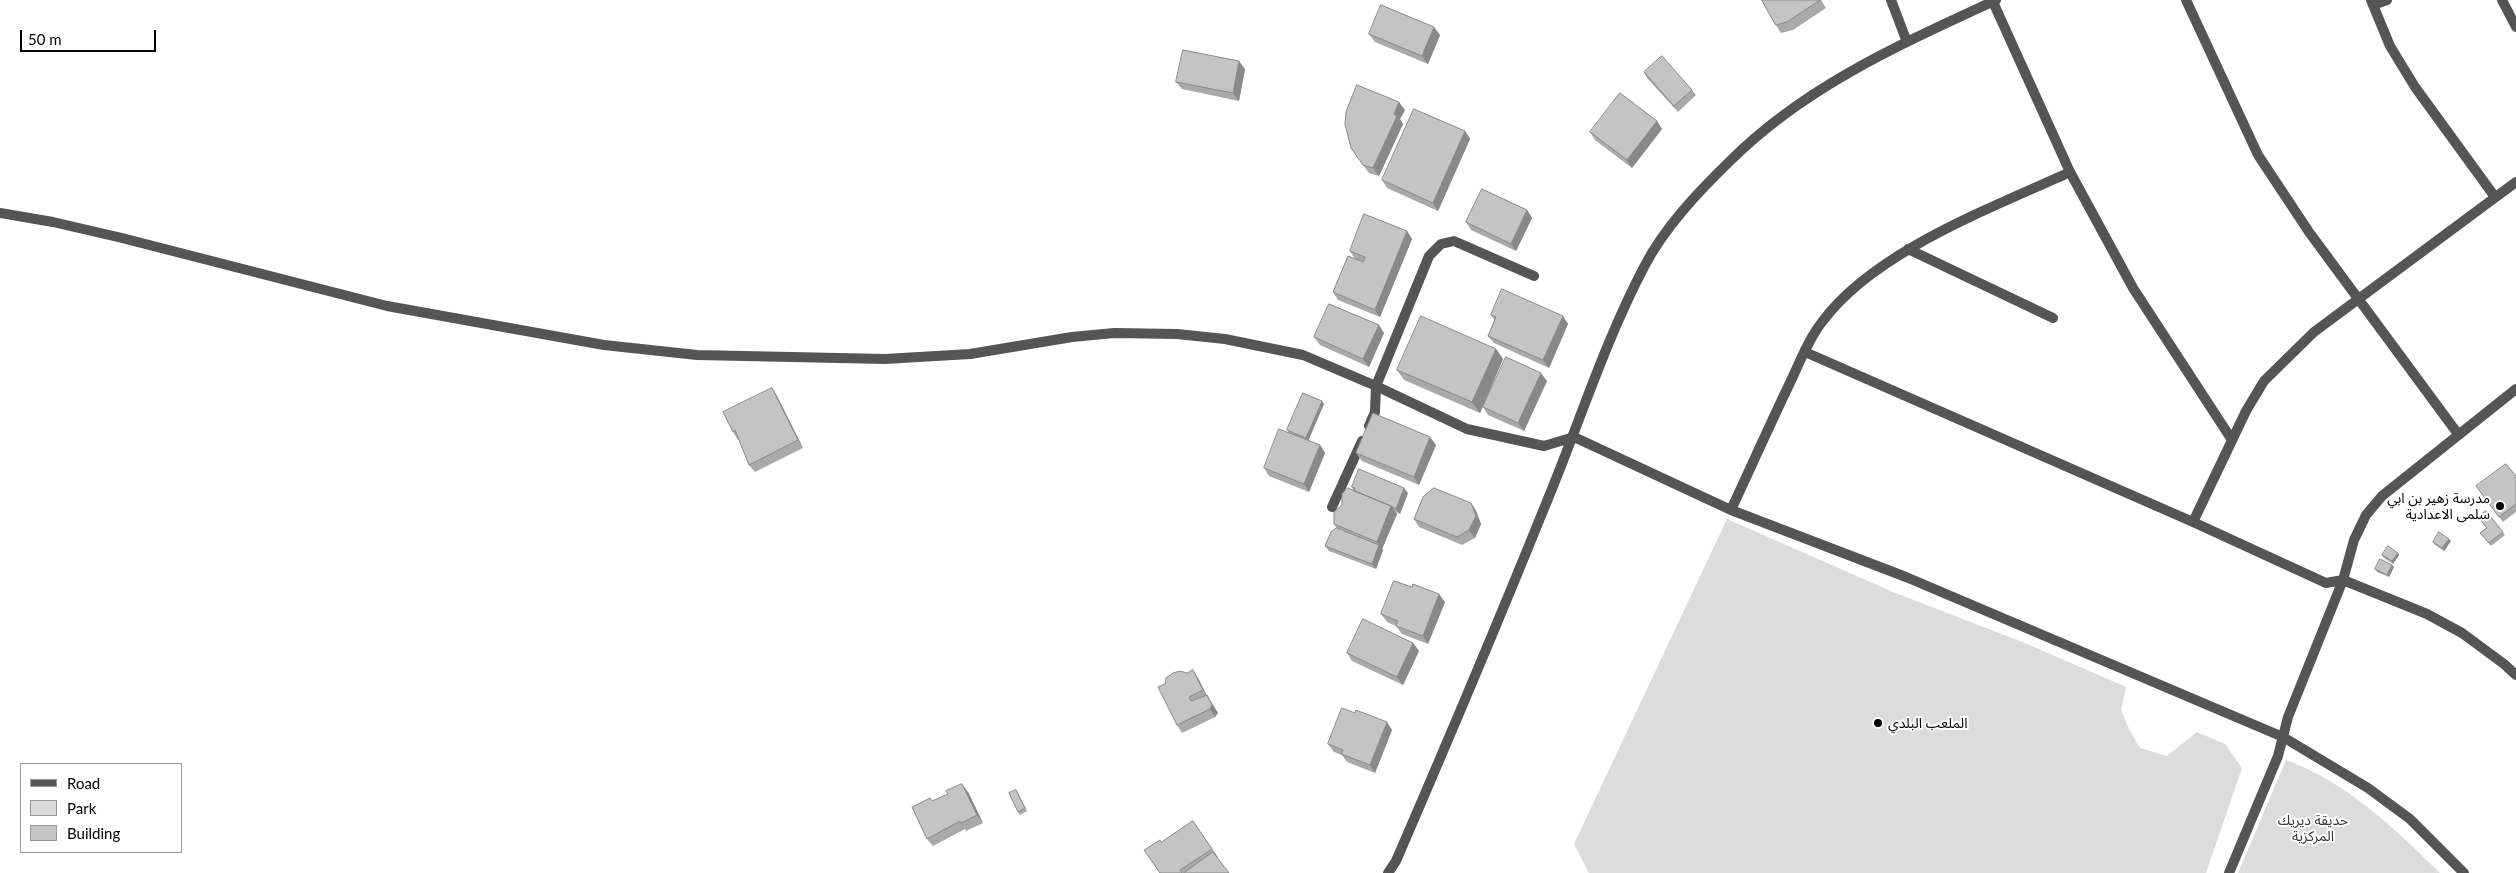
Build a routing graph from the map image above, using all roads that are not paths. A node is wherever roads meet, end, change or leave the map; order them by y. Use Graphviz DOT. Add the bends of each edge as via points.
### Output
graph roads {
  1 [pos="1891,0"];
  2 [pos="2186,0"];
  3 [pos="2388,0"];
  4 [pos="2502,0"];
  5 [pos="1995,1"];
  6 [pos="2372,3"];
  7 [pos="2516,27"];
  8 [pos="1907,42"];
  9 [pos="2070,172"];
  10 [pos="2516,182"];
  11 [pos="2495,197"];
  12 [pos="0,213"];
  13 [pos="1908,250"];
  14 [pos="1534,276"];
  15 [pos="2358,299"];
  16 [pos="2053,318"];
  17 [pos="1805,352"];
  18 [pos="1376,386"];
  19 [pos="2516,389"];
  20 [pos="2458,434"];
  21 [pos="1574,437"];
  22 [pos="2232,440"];
  23 [pos="1332,507"];
  24 [pos="1731,510"];
  25 [pos="2193,522"];
  26 [pos="2343,580"];
  27 [pos="2516,676"];
  28 [pos="2283,737"];
  29 [pos="1388,873"];
  30 [pos="2229,873"];
  31 [pos="2464,873"];
  1 -- 8 [label="street"];
  2 -- 15 [label="street" via="2258,154"];
  3 -- 6 [label="street"];
  4 -- 7 [label="street"];
  5 -- 8 [label="street"];
  5 -- 9 [label="street"];
  6 -- 11 [label="street" via="2390,46 2415,87"];
  8 -- 21 [label="street" via="1838,77 1782,115 1731,160 1684,210 1644,266 1608,347"];
  9 -- 13 [label="street"];
  9 -- 22 [label="street" via="2133,288"];
  10 -- 11 [label="street"];
  11 -- 15 [label="street"];
  12 -- 18 [label="street" via="105,234 387,306 604,345 697,355 885,359 970,354 1114,333 1177,334 1225,339 1303,356"];
  13 -- 16 [label="street"];
  13 -- 17 [label="street" via="1869,276 1838,303 1821,322"];
  14 -- 18 [label="street" via="1454,241 1441,244 1429,256"];
  15 -- 20 [label="street"];
  15 -- 22 [label="street" via="2314,332 2264,381"];
  17 -- 24 [label="street"];
  17 -- 25 [label="street"];
  18 -- 21 [label="street" via="1467,429 1544,446"];
  18 -- 23 [label="street" via="1375,412"];
  19 -- 20 [label="street"];
  20 -- 26 [label="street" via="2382,496 2366,515 2354,540"];
  21 -- 24 [label="street"];
  21 -- 29 [label="street" via="1448,740"];
  22 -- 25 [label="street"];
  24 -- 28 [label="street" via="1914,581"];
  25 -- 26 [label="street" via="2326,582"];
  26 -- 27 [label="street" via="2427,614 2462,633"];
  26 -- 28 [label="street"];
  28 -- 30 [label="street"];
  28 -- 31 [label="street" via="2368,788 2410,819"];
}
